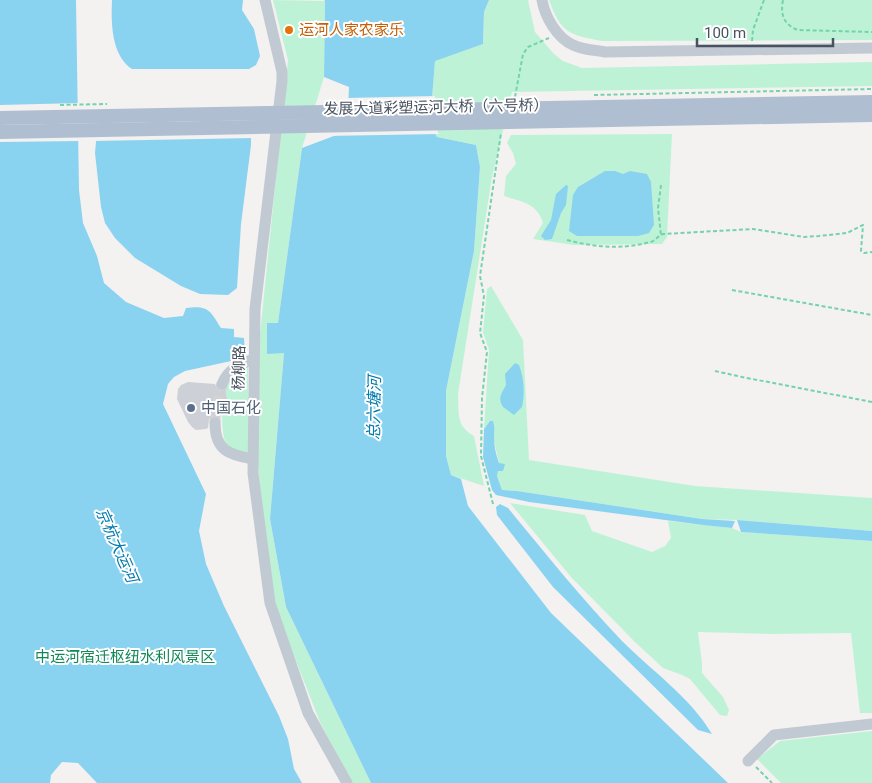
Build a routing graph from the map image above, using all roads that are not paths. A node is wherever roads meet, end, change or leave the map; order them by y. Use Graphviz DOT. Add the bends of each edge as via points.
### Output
graph roads {
  1 [pos="265,0"];
  2 [pos="542,0"];
  3 [pos="872,48"];
  4 [pos="872,102"];
  5 [pos="872,115"];
  6 [pos="0,118"];
  7 [pos="0,132"];
  8 [pos="254,359"];
  9 [pos="222,384"];
  10 [pos="215,423"];
  11 [pos="253,459"];
  12 [pos="872,724"];
  13 [pos="748,761"];
  14 [pos="347,783"];
  1 -- 8 [label="street, 杨柳路" via="282,81 255,309"];
  2 -- 3 [label="street" via="558,34 573,45 605,52"];
  4 -- 6 [label="main road, 发展大道彩塑运河大桥（六号桥）, bridge"];
  5 -- 7 [label="main road, 发展大道彩塑运河大桥（六号桥）, bridge"];
  8 -- 9 [label="street" via="233,368"];
  8 -- 11 [label="street, 杨柳路"];
  10 -- 11 [label="street" via="220,445 229,454"];
  11 -- 14 [label="street, 杨柳路" via="270,603 308,713"];
  12 -- 13 [label="street" via="774,735"];
}
